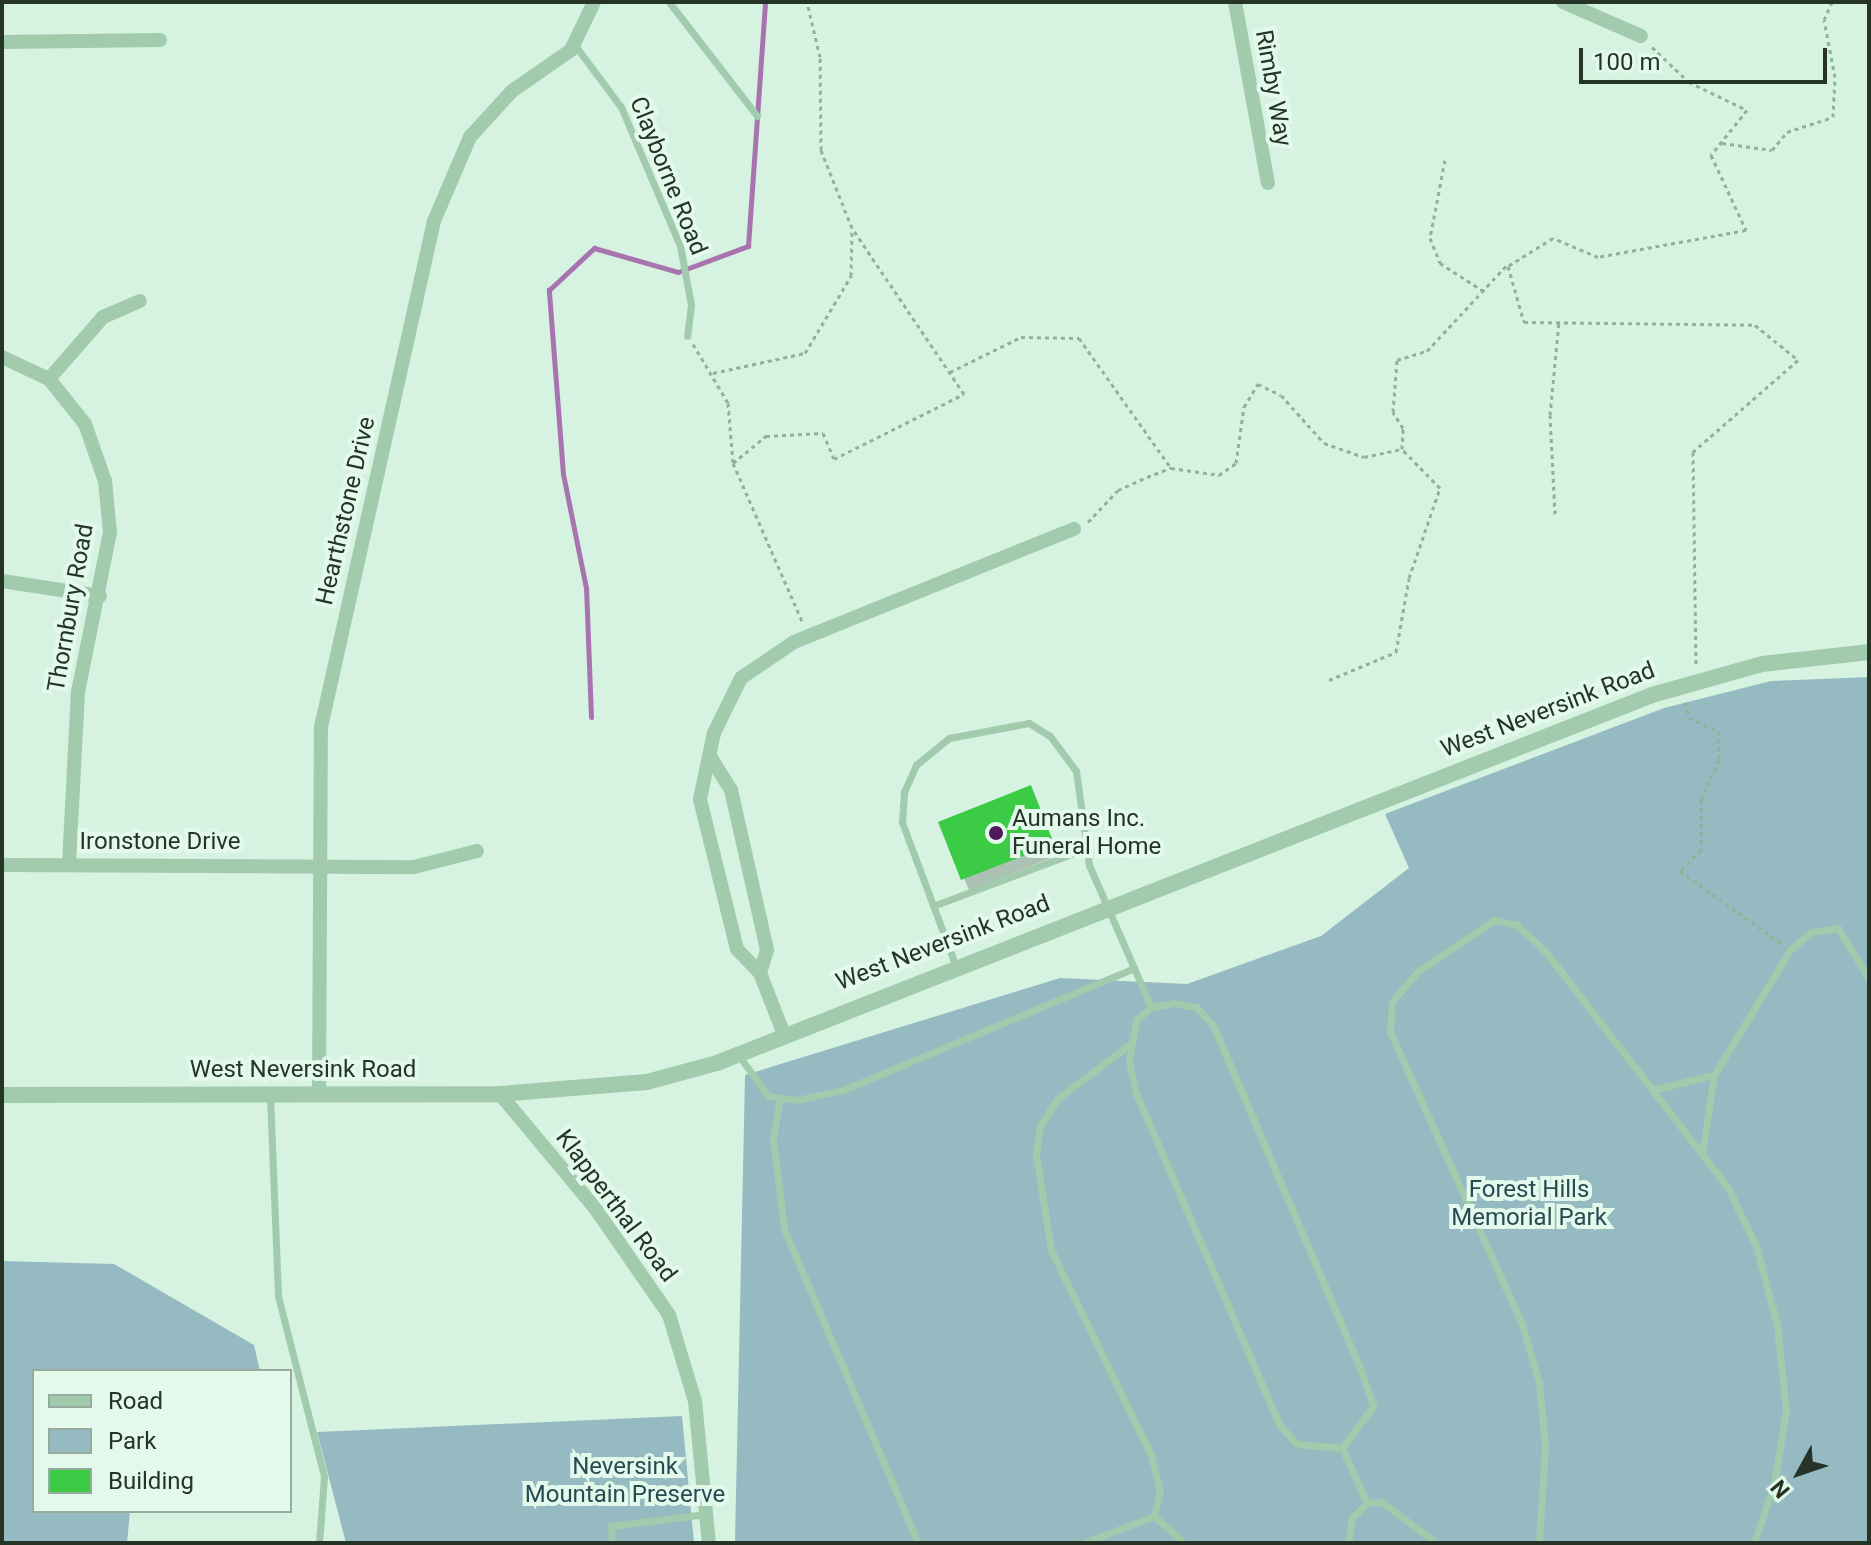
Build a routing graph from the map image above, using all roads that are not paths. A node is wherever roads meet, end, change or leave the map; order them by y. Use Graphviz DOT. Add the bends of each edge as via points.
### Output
graph roads {
  1 [pos="594,2"];
  2 [pos="669,2"];
  3 [pos="1235,2"];
  4 [pos="1563,2"];
  5 [pos="1641,36"];
  6 [pos="160,40"];
  7 [pos="2,42"];
  8 [pos="574,44"];
  9 [pos="757,116"];
  10 [pos="1268,183"];
  11 [pos="140,301"];
  12 [pos="687,336"];
  13 [pos="2,357"];
  14 [pos="49,379"];
  15 [pos="1074,529"];
  16 [pos="2,581"];
  17 [pos="100,596"];
  18 [pos="1869,652"];
  19 [pos="711,758"];
  20 [pos="1085,849"];
  21 [pos="477,851"];
  22 [pos="69,864"];
  23 [pos="318,864"];
  24 [pos="2,865"];
  25 [pos="933,906"];
  26 [pos="1106,906"];
  27 [pos="955,964"];
  28 [pos="1134,968"];
  29 [pos="760,973"];
  30 [pos="1869,979"];
  31 [pos="1151,1007"];
  32 [pos="783,1032"];
  33 [pos="1130,1044"];
  34 [pos="736,1052"];
  35 [pos="1714,1075"];
  36 [pos="1652,1090"];
  37 [pos="319,1093"];
  38 [pos="269,1094"];
  39 [pos="500,1094"];
  40 [pos="2,1095"];
  41 [pos="780,1098"];
  42 [pos="1702,1154"];
  43 [pos="1342,1448"];
  44 [pos="1367,1503"];
  45 [pos="706,1514"];
  46 [pos="1154,1516"];
  47 [pos="319,1543"];
  48 [pos="612,1543"];
  49 [pos="709,1543"];
  50 [pos="918,1543"];
  51 [pos="1084,1543"];
  52 [pos="1184,1543"];
  53 [pos="1348,1543"];
  54 [pos="1436,1543"];
  55 [pos="1539,1543"];
  56 [pos="1754,1543"];
  1 -- 8 [label="street, Hearthstone Drive"];
  2 -- 9 [label="lane"];
  3 -- 10 [label="street, Rimby Way"];
  4 -- 5 [label="street"];
  6 -- 7 [label="street"];
  8 -- 12 [label="lane, Clayborne Road" via="621,107 680,246 691,305"];
  8 -- 23 [label="street, Hearthstone Drive" via="482,122 443,190 321,727"];
  11 -- 14 [label="street" via="87,331"];
  13 -- 14 [label="street, Thornbury Road"];
  14 -- 17 [label="street, Thornbury Road" via="85,424 103,469 110,532"];
  15 -- 19 [label="street" via="768,656 726,701"];
  16 -- 17 [label="street"];
  17 -- 22 [label="street, Thornbury Road" via="78,692"];
  18 -- 26 [label="street, West Neversink Road" via="1689,683"];
  19 -- 29 [label="street" via="731,790 767,950"];
  19 -- 29 [label="street" via="700,799 737,949"];
  20 -- 25 [label="lane"];
  20 -- 25 [label="lane" via="1076,771 1050,736 1013,721 949,738 916,765 904,792 902,822"];
  20 -- 26 [label="lane"];
  21 -- 23 [label="street, Ironstone Drive" via="414,867"];
  22 -- 23 [label="street, Ironstone Drive"];
  22 -- 24 [label="street, Ironstone Drive"];
  23 -- 37 [label="street, Hearthstone Drive"];
  25 -- 27 [label="lane"];
  26 -- 27 [label="street, West Neversink Road"];
  26 -- 28 [label="lane"];
  27 -- 32 [label="street, West Neversink Road"];
  28 -- 31 [label="lane"];
  28 -- 41 [label="lane" via="843,1090"];
  29 -- 32 [label="street"];
  30 -- 35 [label="lane" via="1852,941 1838,928 1811,932 1790,950"];
  31 -- 33 [label="lane" via="1136,1020"];
  31 -- 43 [label="lane" via="1196,1007 1213,1025 1373,1406"];
  32 -- 34 [label="street, West Neversink Road"];
  33 -- 43 [label="lane" via="1136,1094 1280,1426 1297,1444"];
  33 -- 46 [label="lane" via="1057,1099 1040,1126 1036,1155 1051,1250 1151,1455 1160,1490"];
  34 -- 39 [label="street, West Neversink Road" via="647,1082"];
  34 -- 41 [label="lane" via="753,1085"];
  35 -- 36 [label="lane"];
  35 -- 42 [label="lane"];
  36 -- 42 [label="lane"];
  36 -- 55 [label="lane" via="1517,925 1494,920 1417,972 1392,1002 1390,1032 1522,1324 1539,1383 1545,1445"];
  37 -- 38 [label="street, West Neversink Road"];
  37 -- 39 [label="street, West Neversink Road"];
  38 -- 40 [label="street, West Neversink Road"];
  38 -- 47 [label="lane" via="278,1296 324,1477"];
  39 -- 45 [label="street, Klapperthal Road" via="595,1208 669,1315 689,1365"];
  41 -- 50 [label="lane" via="773,1138 784,1229"];
  42 -- 56 [label="lane" via="1756,1246 1777,1325 1786,1410 1774,1484"];
  43 -- 44 [label="lane"];
  44 -- 53 [label="lane" via="1352,1518"];
  44 -- 54 [label="lane" via="1400,1510"];
  45 -- 48 [label="lane" via="611,1526"];
  45 -- 49 [label="street, Klapperthal Road"];
  46 -- 51 [label="lane"];
  46 -- 52 [label="lane"];
}
